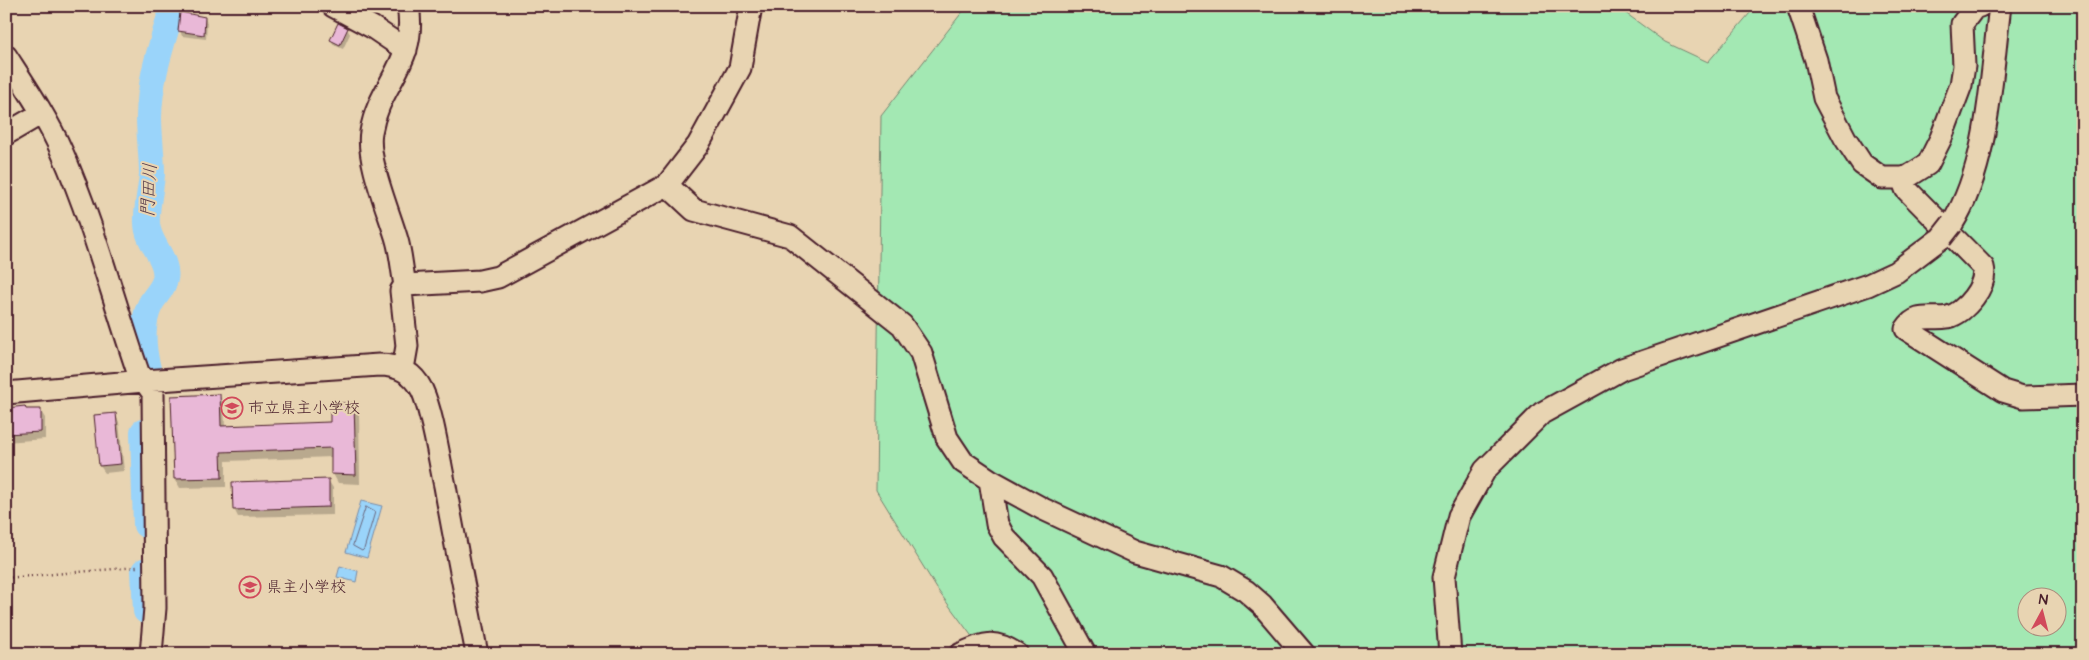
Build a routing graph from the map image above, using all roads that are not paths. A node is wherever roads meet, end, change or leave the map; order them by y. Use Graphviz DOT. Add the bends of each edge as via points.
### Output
graph roads {
  1 [pos="333,6"];
  2 [pos="408,6"];
  3 [pos="750,6"];
  4 [pos="1798,6"];
  5 [pos="1980,6"];
  6 [pos="2000,6"];
  7 [pos="406,50"];
  8 [pos="6,56"];
  9 [pos="42,113"];
  10 [pos="6,134"];
  11 [pos="1902,178"];
  12 [pos="667,185"];
  13 [pos="405,285"];
  14 [pos="403,368"];
  15 [pos="144,380"];
  16 [pos="6,393"];
  17 [pos="2083,395"];
  18 [pos="990,480"];
  19 [pos="151,654"];
  20 [pos="477,654"];
  21 [pos="961,654"];
  22 [pos="1017,654"];
  23 [pos="1085,654"];
  24 [pos="1304,654"];
  25 [pos="1450,654"];
  1 -- 7 [label="street"];
  2 -- 7 [label="street" via="411,25"];
  3 -- 12 [label="street" via="740,68 698,145"];
  4 -- 11 [label="street" via="1816,60 1824,98 1845,138 1862,164 1882,178"];
  5 -- 11 [label="street" via="1974,8 1962,24 1964,66 1961,85 1941,138 1928,164"];
  6 -- 25 [label="street" via="1977,166 1963,207 1947,231 1896,272 1868,285 1622,369 1542,413 1485,470 1459,516 1444,577"];
  7 -- 13 [label="street" via="374,117 370,145 397,242"];
  8 -- 9 [label="street"];
  9 -- 10 [label="street"];
  9 -- 15 [label="street" via="62,152 138,372"];
  11 -- 17 [label="street" via="1906,189 1983,267 1985,275 1983,285 1968,303 1949,316 1918,318 1911,321 1906,329 2003,391 2022,396"];
  12 -- 13 [label="street" via="498,277"];
  12 -- 18 [label="street" via="694,210 790,236 902,325 921,353 946,438 963,462"];
  13 -- 14 [label="street" via="401,291 407,346"];
  14 -- 15 [label="street" via="379,365"];
  14 -- 20 [label="street" via="422,390 436,444"];
  15 -- 16 [label="street"];
  15 -- 19 [label="street" via="153,392 155,608"];
  18 -- 23 [label="street" via="997,524 1004,537 1042,576"];
  18 -- 24 [label="street" via="1135,552 1221,576 1246,591 1262,606"];
  21 -- 22 [label="street" via="984,644 998,643"];
}
